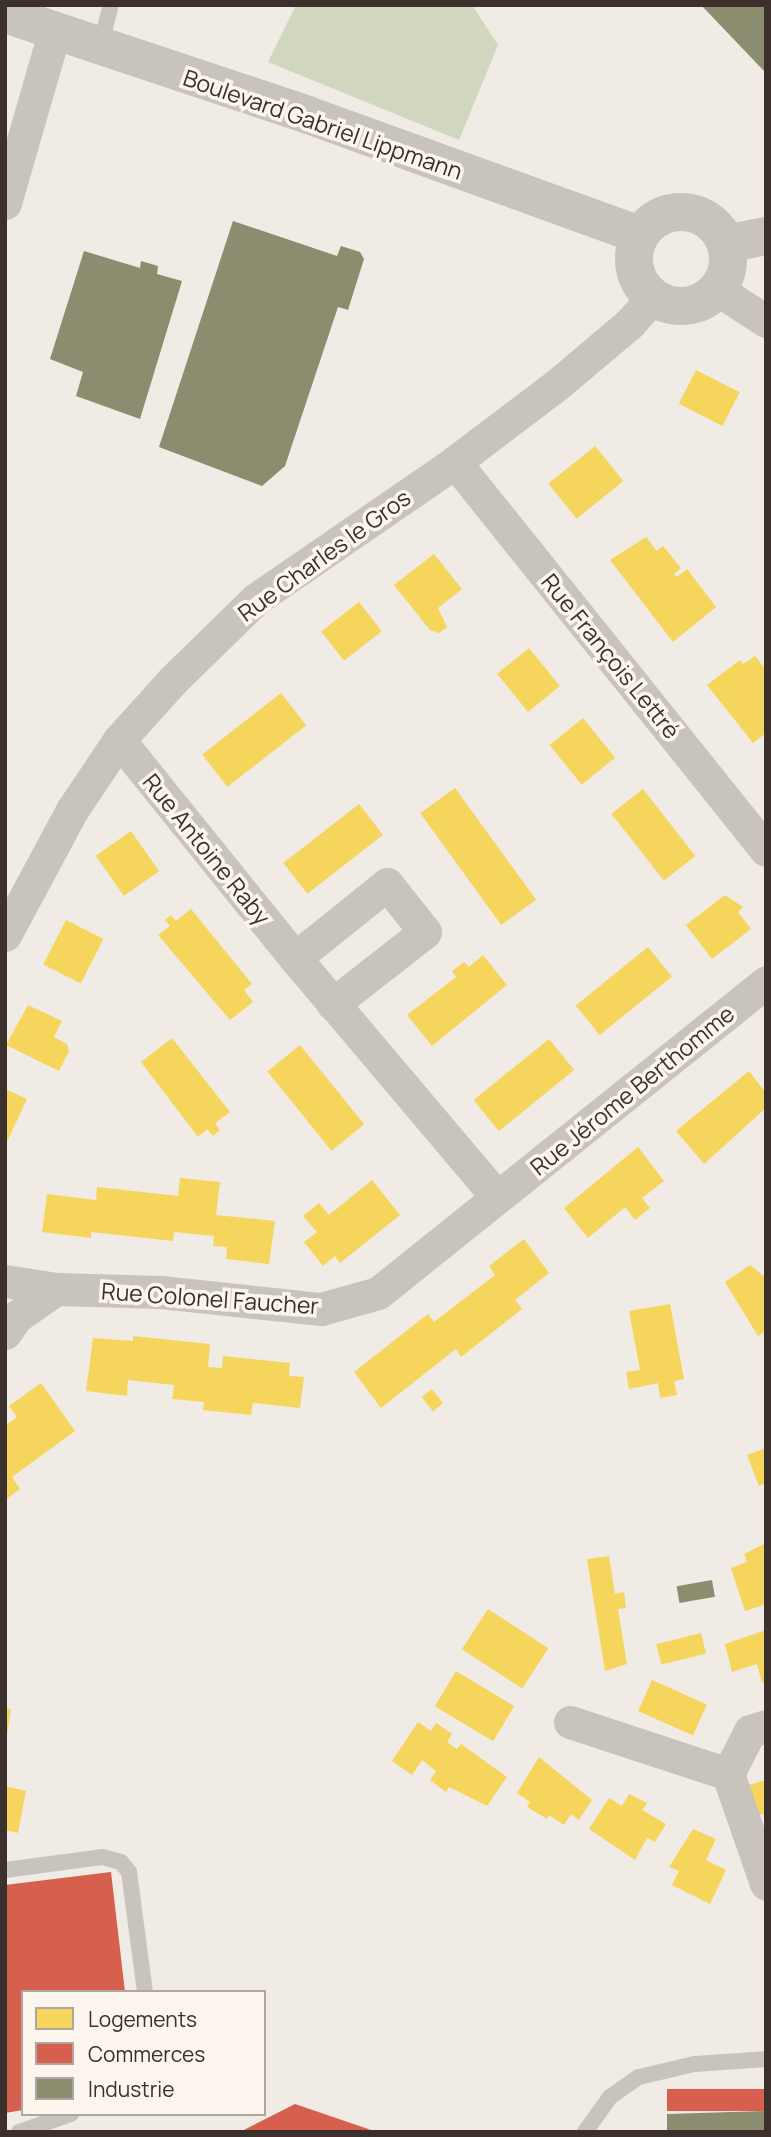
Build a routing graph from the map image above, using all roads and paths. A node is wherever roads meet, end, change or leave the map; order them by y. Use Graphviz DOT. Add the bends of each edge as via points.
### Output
graph roads {
  1 [pos="111,5"];
  2 [pos="5,14"];
  3 [pos="54,33"];
  4 [pos="99,48"];
  5 [pos="5,203"];
  6 [pos="640,235"];
  7 [pos="766,236"];
  8 [pos="726,244"];
  9 [pos="718,290"];
  10 [pos="653,297"];
  11 [pos="766,321"];
  12 [pos="456,462"];
  13 [pos="119,740"];
  14 [pos="766,849"];
  15 [pos="5,935"];
  16 [pos="295,958"];
  17 [pos="766,982"];
  18 [pos="333,1004"];
  19 [pos="497,1197"];
  20 [pos="5,1281"];
  21 [pos="56,1289"];
  22 [pos="5,1333"];
  23 [pos="570,1721"];
  24 [pos="766,1726"];
  25 [pos="728,1774"];
  26 [pos="5,1870"];
  27 [pos="766,1884"];
  28 [pos="145,1990"];
  29 [pos="766,2059"];
  30 [pos="65,2116"];
  31 [pos="19,2132"];
  32 [pos="585,2132"];
  1 -- 4 [label="lane"];
  2 -- 3 [label="street, Boulevard Gabriel Lippmann"];
  3 -- 4 [label="street, Boulevard Gabriel Lippmann"];
  3 -- 5 [label="street"];
  4 -- 6 [label="street, Boulevard Gabriel Lippmann" via="308,115"];
  6 -- 8 [label="street" via="650,223 678,211 708,220"];
  6 -- 10 [label="street" via="634,262 643,288"];
  7 -- 8 [label="street"];
  8 -- 9 [label="street" via="726,276"];
  9 -- 10 [label="street" via="687,306"];
  9 -- 11 [label="street"];
  10 -- 12 [label="street, Rue Charles le Gros" via="579,366"];
  12 -- 13 [label="street, Rue Charles le Gros" via="256,599"];
  12 -- 14 [label="street, Rue François Lettré"];
  13 -- 15 [label="street, Rue Charles le Gros" via="66,821"];
  13 -- 16 [label="street, Rue Antoine Raby"];
  16 -- 18 [label="street, Rue Antoine Raby"];
  16 -- 18 [label="street" via="387,884 425,932"];
  17 -- 19 [label="street, Rue Jérome Berthomme"];
  18 -- 19 [label="street, Rue Antoine Raby"];
  19 -- 21 [label="street, Rue Colonel Faucher" via="378,1293 321,1308 161,1292"];
  20 -- 21 [label="street, Rue Colonel Faucher"];
  21 -- 22 [label="street" via="16,1317"];
  23 -- 25 [label="street"];
  24 -- 25 [label="street" via="750,1731"];
  25 -- 27 [label="street"];
  26 -- 28 [label="lane" via="103,1857 121,1862 129,1872"];
  29 -- 32 [label="lane" via="695,2064 639,2077 610,2097"];
  30 -- 31 [label="lane"];
}
